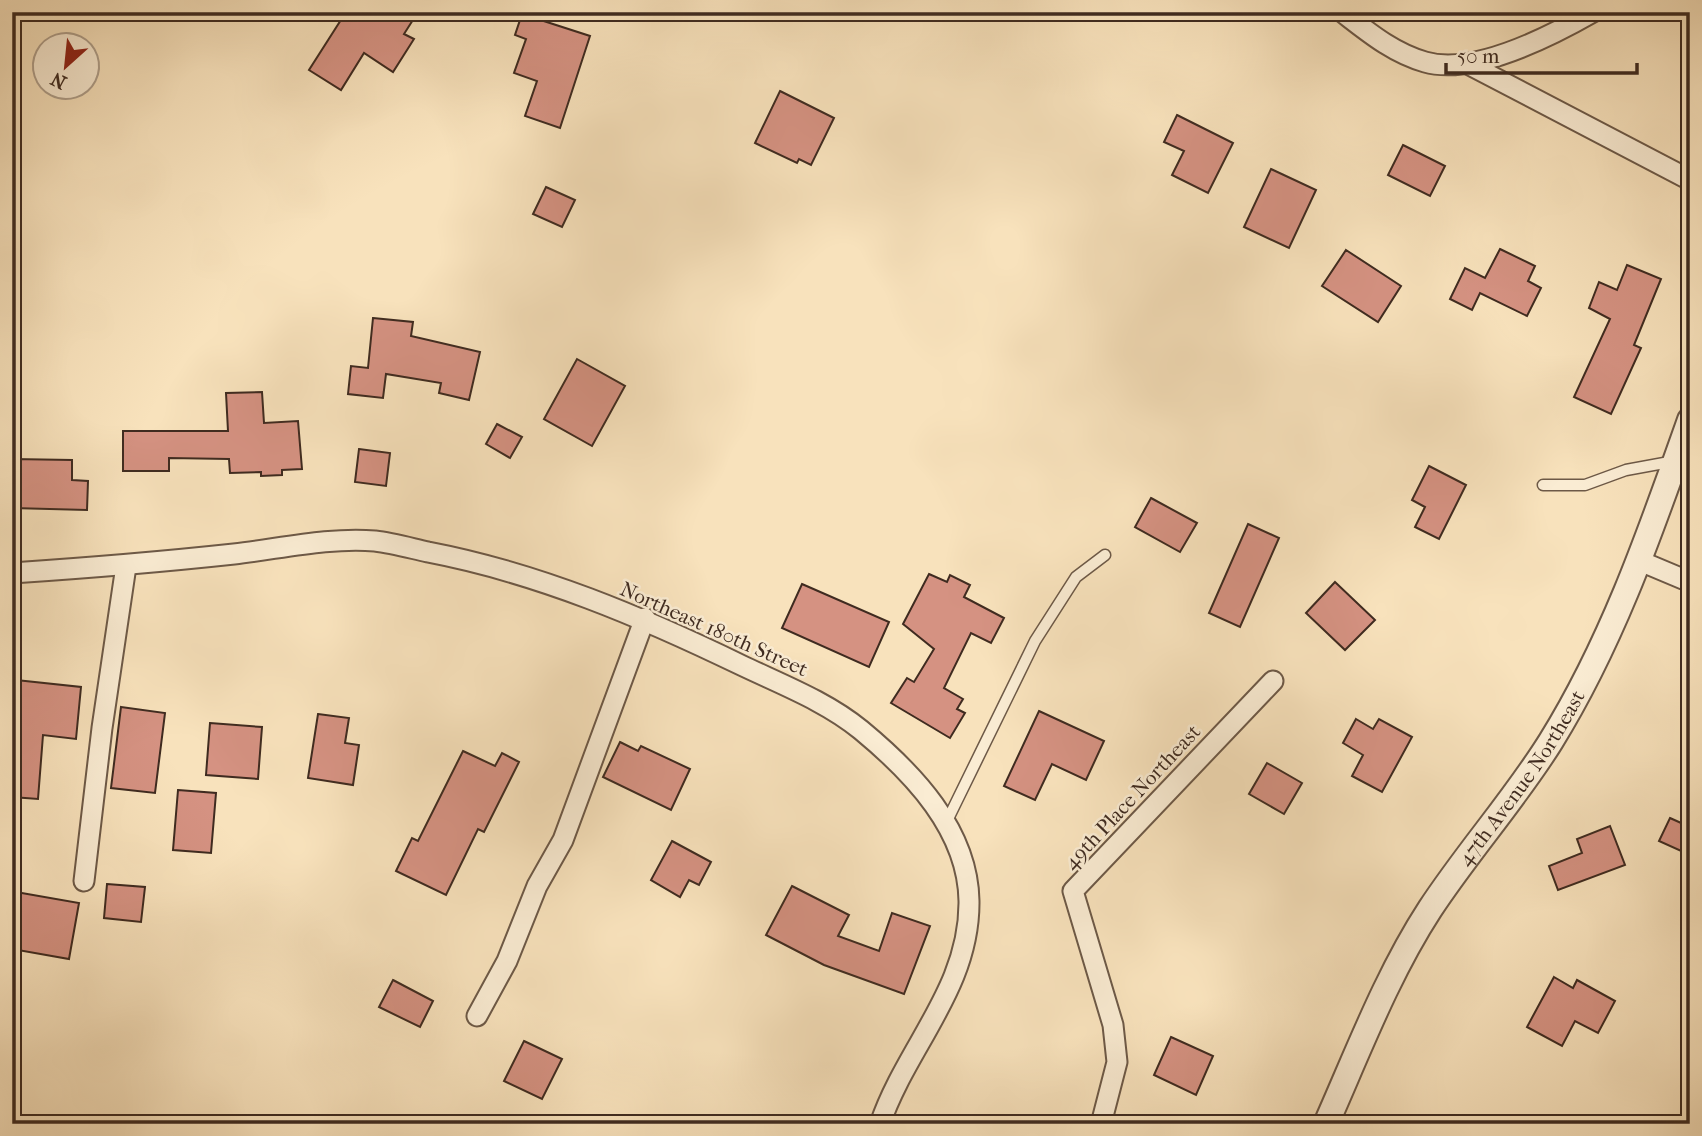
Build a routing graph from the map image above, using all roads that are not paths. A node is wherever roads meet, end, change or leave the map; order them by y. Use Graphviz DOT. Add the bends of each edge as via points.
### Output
graph roads {
  1 [pos="1342,12"];
  2 [pos="1592,12"];
  3 [pos="1466,63"];
  4 [pos="1690,180"];
  5 [pos="1690,420"];
  6 [pos="1675,461"];
  7 [pos="1543,485"];
  8 [pos="1105,555"];
  9 [pos="1640,561"];
  10 [pos="126,566"];
  11 [pos="12,573"];
  12 [pos="1690,582"];
  13 [pos="645,618"];
  14 [pos="1273,681"];
  15 [pos="946,824"];
  16 [pos="84,881"];
  17 [pos="477,1016"];
  18 [pos="880,1124"];
  19 [pos="1101,1124"];
  20 [pos="1326,1124"];
  1 -- 3 [label="street" via="1388,46 1427,63"];
  2 -- 3 [label="street" via="1546,39"];
  3 -- 4 [label="street"];
  5 -- 6 [label="street, 47th Avenue Northeast"];
  6 -- 7 [label="lane" via="1626,470 1585,485"];
  6 -- 9 [label="street, 47th Avenue Northeast"];
  8 -- 15 [label="lane" via="1076,577 1035,641"];
  9 -- 12 [label="street"];
  9 -- 20 [label="street, 47th Avenue Northeast" via="1588,676 1550,742 1429,910 1393,976"];
  10 -- 11 [label="street, Northeast 180th Street"];
  10 -- 13 [label="street, Northeast 180th Street" via="374,541 483,563"];
  10 -- 16 [label="street"];
  13 -- 15 [label="street, Northeast 180th Street" via="813,699 860,729 902,768"];
  13 -- 17 [label="street" via="563,840"];
  14 -- 19 [label="street, 49th Place Northeast" via="1073,891 1113,1025 1117,1062"];
  15 -- 18 [label="street, Northeast 180th Street" via="965,866 969,903 964,951 948,995 890,1093"];
}
